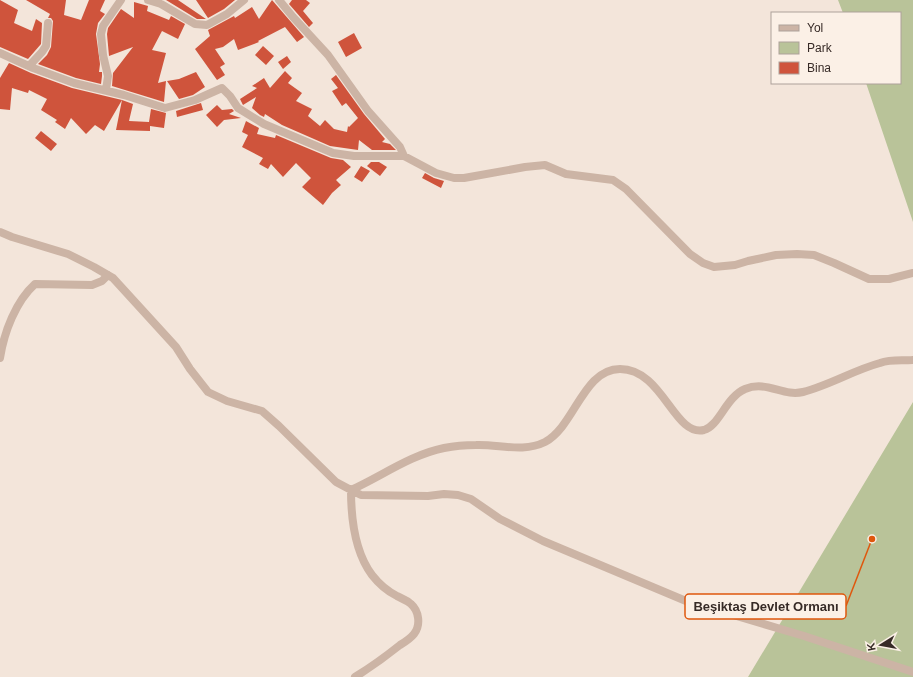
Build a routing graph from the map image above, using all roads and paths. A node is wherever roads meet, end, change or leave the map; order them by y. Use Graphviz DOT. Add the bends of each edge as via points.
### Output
graph roads {
  1 [pos="121,0"];
  2 [pos="151,0"];
  3 [pos="244,0"];
  4 [pos="279,0"];
  5 [pos="48,24"];
  6 [pos="0,53"];
  7 [pos="29,66"];
  8 [pos="106,90"];
  9 [pos="404,156"];
  10 [pos="0,232"];
  11 [pos="913,273"];
  12 [pos="108,275"];
  13 [pos="0,358"];
  14 [pos="913,360"];
  15 [pos="351,490"];
  16 [pos="913,672"];
  17 [pos="355,677"];
  1 -- 8 [label="street" via="103,26 101,34 108,76"];
  2 -- 3 [label="street" via="195,24 207,25 227,14"];
  4 -- 9 [label="street" via="328,55 368,110 400,147"];
  5 -- 7 [label="street" via="46,46"];
  6 -- 7 [label="street"];
  7 -- 8 [label="street" via="74,83"];
  8 -- 9 [label="street" via="165,108 195,100 222,88 238,108 264,124 333,153 354,156"];
  9 -- 11 [label="street" via="436,173 454,178 545,165 566,174 613,180 626,189 690,254 714,267 796,254 814,256 834,263 869,280 889,279"];
  10 -- 12 [label="street" via="68,254"];
  12 -- 13 [label="street" via="92,285 35,284 14,315 2,344"];
  12 -- 15 [label="street" via="176,347 208,392 227,401 262,411 336,482"];
  14 -- 15 [label="street" via="880,363 803,392 787,392 763,386 751,387 730,400 712,426 700,430 691,429 684,424 659,390 639,373 625,369 612,370 595,379 549,440 523,448 476,445 425,452"];
  15 -- 16 [label="street" via="361,495 444,494 471,499 500,519 543,541 686,601"];
  15 -- 17 [label="street" via="351,513 363,559 378,582 414,607 418,617 416,631 410,638"];
}
